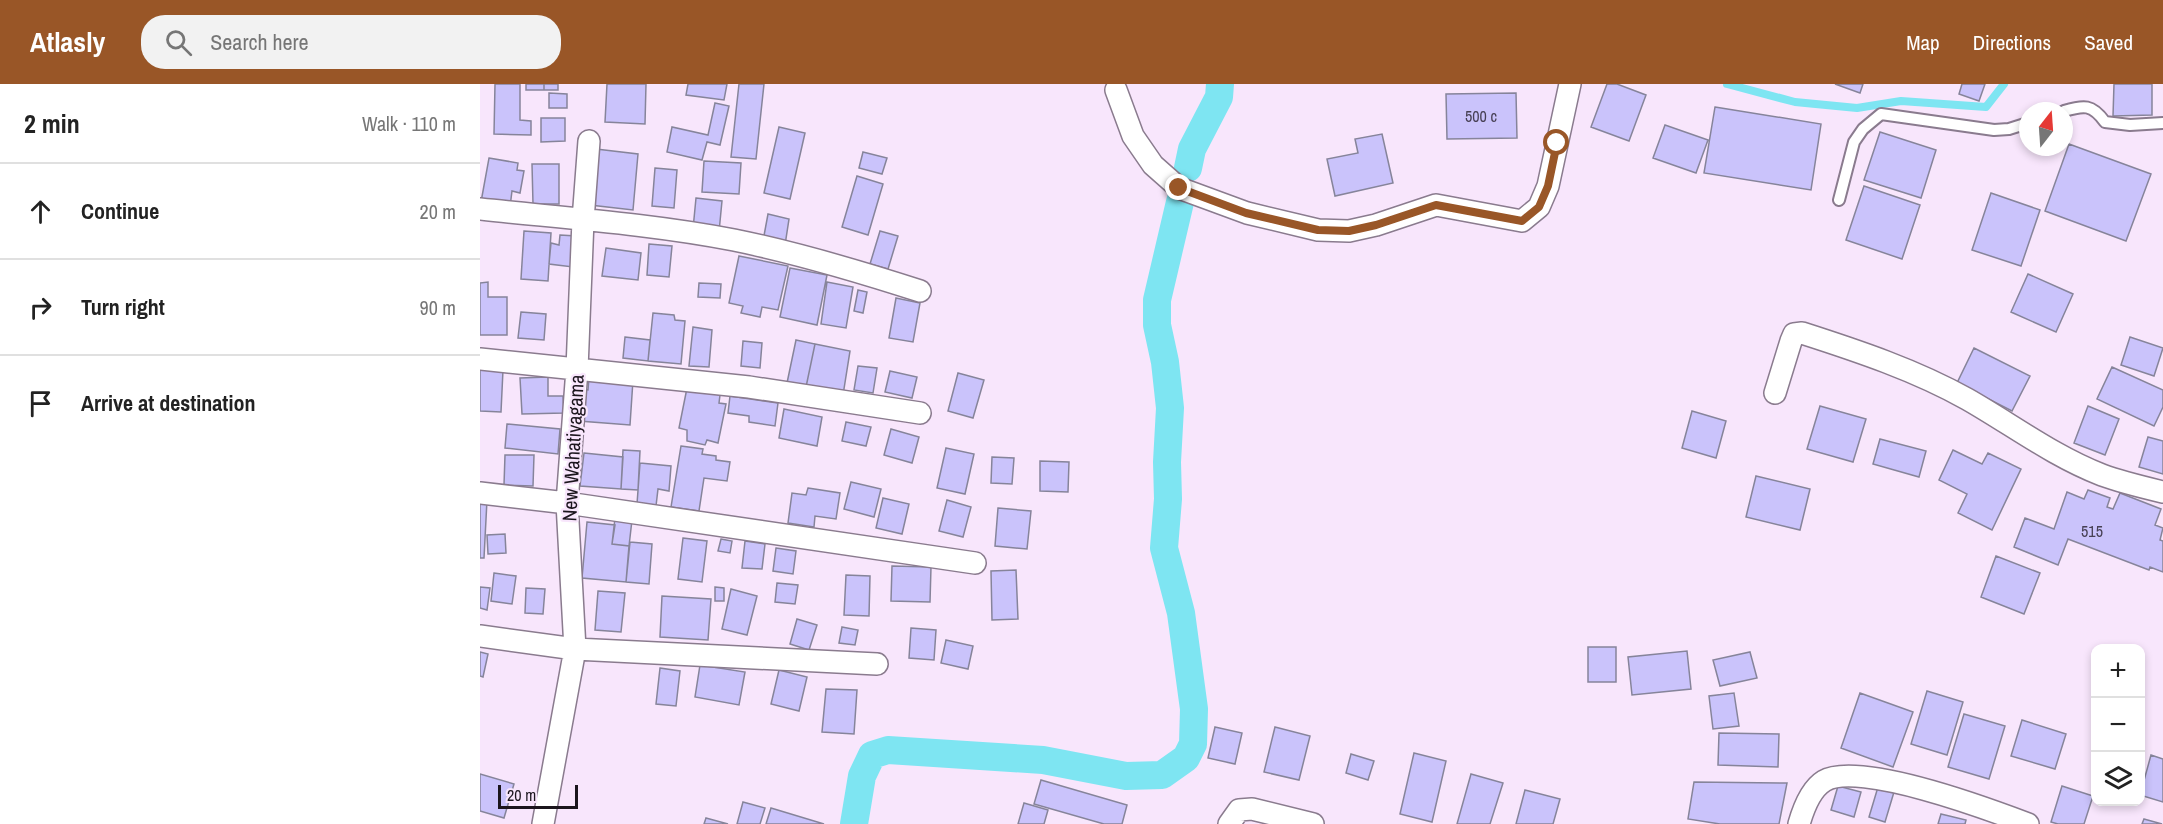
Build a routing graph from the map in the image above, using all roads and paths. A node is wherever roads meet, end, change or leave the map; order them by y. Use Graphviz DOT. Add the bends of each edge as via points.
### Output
graph roads {
  1 [pos="1570,84"];
  2 [pos="1116,90"];
  3 [pos="2073,108"];
  4 [pos="2163,123"];
  5 [pos="2019,126"];
  6 [pos="589,141"];
  7 [pos="1839,200"];
  8 [pos="480,208"];
  9 [pos="583,220"];
  10 [pos="920,291"];
  11 [pos="480,359"];
  12 [pos="578,369"];
  13 [pos="1775,393"];
  14 [pos="920,413"];
  15 [pos="2163,492"];
  16 [pos="480,493"];
  17 [pos="567,503"];
  18 [pos="975,563"];
  19 [pos="480,636"];
  20 [pos="576,648"];
  21 [pos="877,664"];
  22 [pos="543,824"];
  23 [pos="1229,824"];
  24 [pos="1312,824"];
  25 [pos="1799,824"];
  26 [pos="2028,824"];
  1 -- 2 [label="street" via="1548,186 1539,207 1522,221 1436,205 1349,231 1285,224 1179,188 1153,165 1133,136"];
  3 -- 4 [label="lane" via="2082,106 2098,112 2105,122"];
  5 -- 7 [label="lane" via="1994,130 1881,114 1854,142"];
  6 -- 9 [label="street, New Wahatiyagama"];
  8 -- 9 [label="street"];
  9 -- 10 [label="street" via="733,240 828,261"];
  9 -- 12 [label="street, New Wahatiyagama"];
  11 -- 12 [label="street"];
  12 -- 14 [label="street" via="749,387"];
  12 -- 17 [label="street, New Wahatiyagama"];
  13 -- 15 [label="street" via="1794,334 1802,333 1916,374 2101,474"];
  16 -- 17 [label="street"];
  17 -- 18 [label="street"];
  17 -- 20 [label="street, New Wahatiyagama"];
  19 -- 20 [label="street"];
  20 -- 21 [label="street"];
  20 -- 22 [label="street, New Wahatiyagama"];
  23 -- 24 [label="street" via="1239,810 1252,809"];
  25 -- 26 [label="street" via="1812,794 1824,781 1837,777 1901,783 1963,799"];
}
